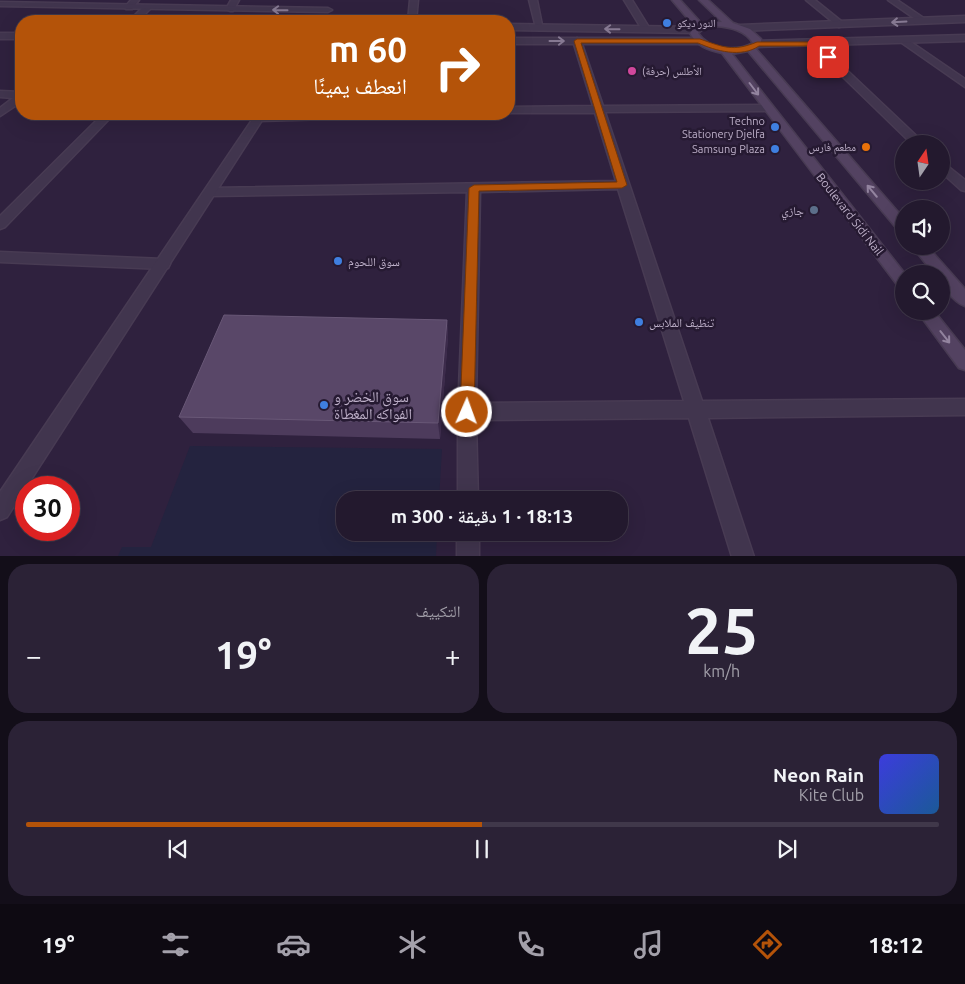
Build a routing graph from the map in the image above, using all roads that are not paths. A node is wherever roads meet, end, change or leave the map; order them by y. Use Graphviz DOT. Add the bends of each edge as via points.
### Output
graph roads {
  1 [pos="6,0"];
  2 [pos="136,0"];
  3 [pos="235,0"];
  4 [pos="331,0"];
  5 [pos="414,0"];
  6 [pos="533,0"];
  7 [pos="628,0"];
  8 [pos="676,0"];
  9 [pos="703,0"];
  10 [pos="810,0"];
  11 [pos="892,0"];
  12 [pos="0,4"];
  13 [pos="129,7"];
  14 [pos="147,8"];
  15 [pos="230,9"];
  16 [pos="328,10"];
  17 [pos="139,15"];
  18 [pos="325,15"];
  19 [pos="413,15"];
  20 [pos="965,19"];
  21 [pos="924,21"];
  22 [pos="730,25"];
  23 [pos="842,25"];
  24 [pos="515,27"];
  25 [pos="540,28"];
  26 [pos="740,28"];
  27 [pos="646,29"];
  28 [pos="698,29"];
  29 [pos="0,36"];
  30 [pos="15,36"];
  31 [pos="965,38"];
  32 [pos="515,41"];
  33 [pos="577,41"];
  34 [pos="700,41"];
  35 [pos="905,41"];
  36 [pos="814,44"];
  37 [pos="754,46"];
  38 [pos="724,50"];
  39 [pos="965,84"];
  40 [pos="0,94"];
  41 [pos="15,95"];
  42 [pos="15,101"];
  43 [pos="598,108"];
  44 [pos="768,108"];
  45 [pos="515,110"];
  46 [pos="0,113"];
  47 [pos="103,120"];
  48 [pos="257,120"];
  49 [pos="910,135"];
  50 [pos="950,174"];
  51 [pos="622,185"];
  52 [pos="474,188"];
  53 [pos="965,188"];
  54 [pos="210,192"];
  55 [pos="895,217"];
  56 [pos="0,224"];
  57 [pos="927,255"];
  58 [pos="0,257"];
  59 [pos="164,264"];
  60 [pos="895,271"];
  61 [pos="965,300"];
  62 [pos="932,320"];
  63 [pos="965,363"];
  64 [pos="965,406"];
  65 [pos="694,409"];
  66 [pos="467,412"];
  67 [pos="468,491"];
  68 [pos="0,510"];
  69 [pos="468,541"];
  70 [pos="468,556"];
  71 [pos="742,556"];
  1 -- 12 [label="street"];
  2 -- 13 [label="street"];
  3 -- 15 [label="street"];
  4 -- 16 [label="street"];
  5 -- 19 [label="street"];
  6 -- 25 [label="street"];
  7 -- 27 [label="street"];
  8 -- 28 [label="main road"];
  9 -- 22 [label="main road"];
  10 -- 23 [label="street"];
  11 -- 21 [label="street"];
  12 -- 13 [label="street"];
  13 -- 14 [label="street"];
  14 -- 15 [label="street"];
  14 -- 17 [label="street"];
  16 -- 15 [label="street, one-way"];
  16 -- 18 [label="street"];
  20 -- 21 [label="street"];
  21 -- 23 [label="street, one-way"];
  22 -- 26 [label="main road"];
  22 -- 28 [label="main road" via="713,24"];
  23 -- 26 [label="street"];
  24 -- 25 [label="street"];
  27 -- 25 [label="street, one-way"];
  26 -- 37 [label="main road" via="756,37"];
  27 -- 28 [label="street"];
  28 -- 34 [label="main road" via="694,33"];
  29 -- 30 [label="street"];
  31 -- 35 [label="street"];
  32 -- 33 [label="street, one-way"];
  33 -- 34 [label="street"];
  33 -- 43 [label="street"];
  34 -- 38 [label="main road"];
  35 -- 36 [label="street"];
  35 -- 39 [label="street"];
  36 -- 37 [label="street"];
  36 -- 49 [label="street"];
  37 -- 38 [label="main road"];
  55 -- 37 [label="main road, one-way"];
  38 -- 44 [label="main road, Boulevard Sidi Nail, one-way"];
  40 -- 41 [label="street"];
  42 -- 46 [label="street"];
  43 -- 44 [label="street"];
  43 -- 45 [label="street"];
  43 -- 51 [label="street"];
  44 -- 60 [label="main road, Boulevard Sidi Nail"];
  47 -- 56 [label="street"];
  48 -- 54 [label="street"];
  50 -- 53 [label="street"];
  51 -- 52 [label="street"];
  51 -- 65 [label="street"];
  52 -- 54 [label="street"];
  52 -- 66 [label="street"];
  54 -- 59 [label="street"];
  57 -- 61 [label="main road"];
  58 -- 59 [label="street"];
  59 -- 68 [label="street"];
  62 -- 63 [label="main road, one-way"];
  64 -- 65 [label="street"];
  65 -- 66 [label="street"];
  65 -- 71 [label="street"];
  66 -- 67 [label="street"];
  69 -- 70 [label="street"];
}
